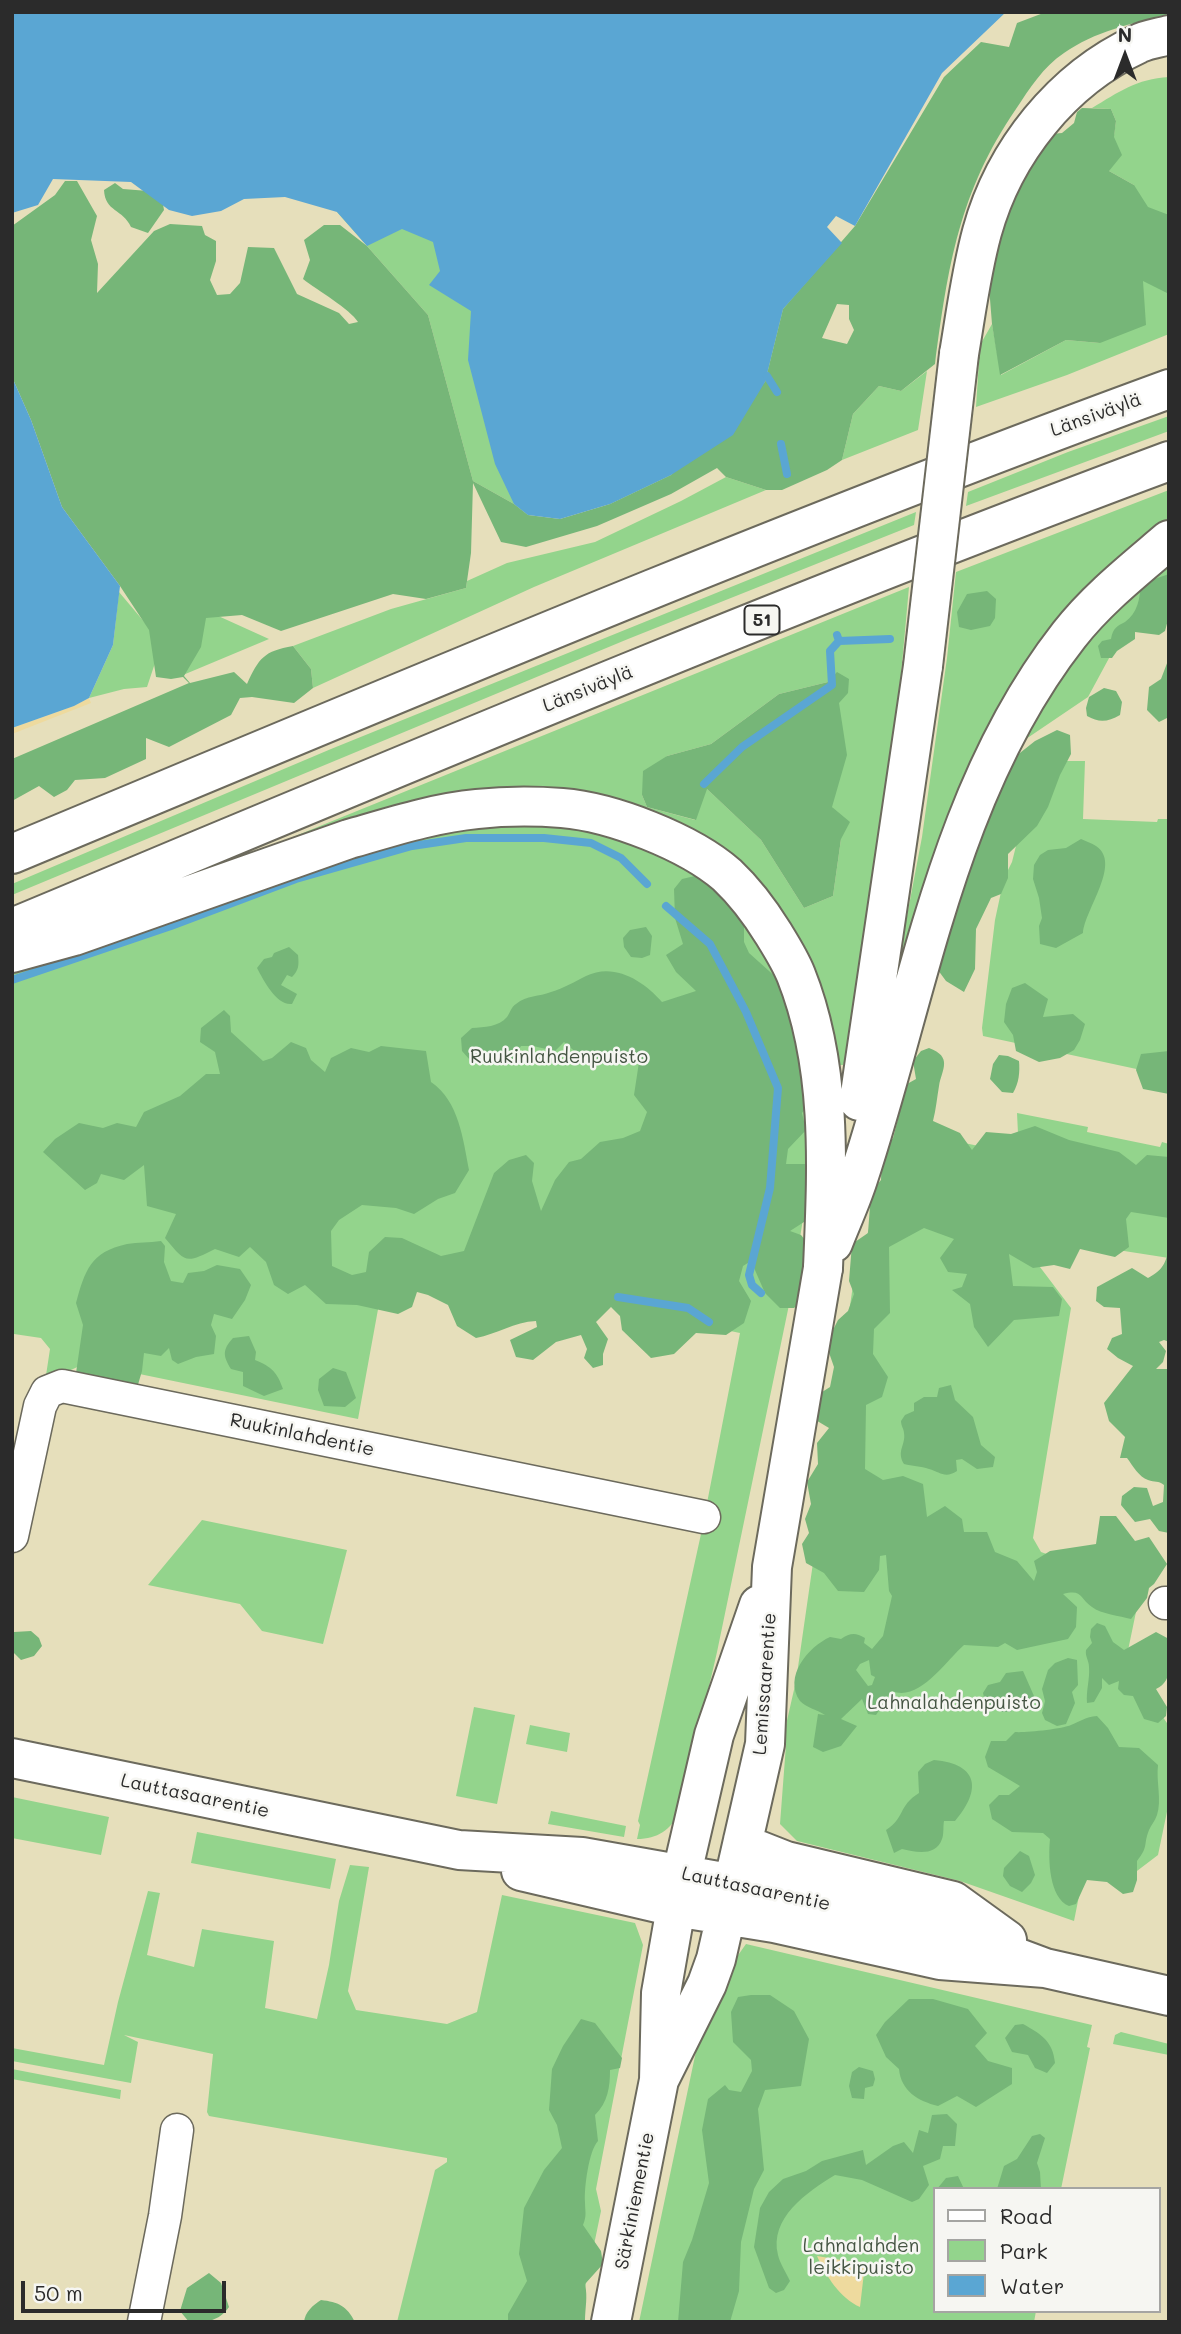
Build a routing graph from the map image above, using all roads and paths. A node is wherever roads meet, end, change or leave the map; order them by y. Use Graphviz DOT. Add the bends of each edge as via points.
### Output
graph roads {
  1 [pos="1169,35"];
  2 [pos="1169,63"];
  3 [pos="1086,74"];
  4 [pos="1169,362"];
  5 [pos="1169,389"];
  6 [pos="991,454"];
  7 [pos="1169,461"];
  8 [pos="1169,540"];
  9 [pos="12,855"];
  10 [pos="12,928"];
  11 [pos="12,953"];
  12 [pos="823,1268"];
  13 [pos="704,1517"];
  14 [pos="12,1536"];
  15 [pos="772,1567"];
  16 [pos="12,1758"];
  17 [pos="743,1840"];
  18 [pos="678,1890"];
  19 [pos="731,1900"];
  20 [pos="1045,1968"];
  21 [pos="1169,1996"];
  22 [pos="659,2080"];
  23 [pos="177,2130"];
  24 [pos="144,2322"];
  25 [pos="611,2322"];
  1 -- 3 [label="main road" via="1139,43"];
  2 -- 3 [label="main road"];
  3 -- 12 [label="main road, bridge" via="1027,137 1000,184 982,231 959,354 923,667 861,1091"];
  4 -- 6 [label="main road"];
  5 -- 6 [label="main road, Länsiväylä"];
  6 -- 9 [label="main road, Länsiväylä" via="758,545"];
  7 -- 10 [label="main road, Länsiväylä / 51" via="503,723"];
  8 -- 12 [label="main road" via="1096,604 1070,634 1024,701 997,751 957,844 858,1180"];
  11 -- 12 [label="main road" via="74,936 349,839 454,813 563,808 662,836 727,875 757,908 796,973 817,1051 824,1100"];
  12 -- 15 [label="main road, Lemissaarentie"];
  13 -- 14 [label="street, Ruukinlahdentie" via="62,1386 47,1392 40,1406"];
  15 -- 17 [label="main road, Lemissaarentie" via="765,1744"];
  15 -- 18 [label="main road, Lemissaarentie" via="714,1735"];
  16 -- 18 [label="main road, Lauttasaarentie" via="459,1850 582,1857"];
  17 -- 19 [label="main road, Lemissaarentie"];
  17 -- 20 [label="main road, Lauttasaarentie" via="786,1860 953,1901"];
  18 -- 19 [label="main road, Lauttasaarentie"];
  18 -- 22 [label="main road, Särkiniementie" via="661,1993"];
  19 -- 20 [label="main road, Lauttasaarentie" via="780,1892 946,1931"];
  19 -- 22 [label="main road, Särkiniementie" via="706,1984"];
  20 -- 21 [label="main road, Lauttasaarentie"];
  22 -- 25 [label="main road, Särkiniementie"];
  23 -- 24 [label="street"];
}
